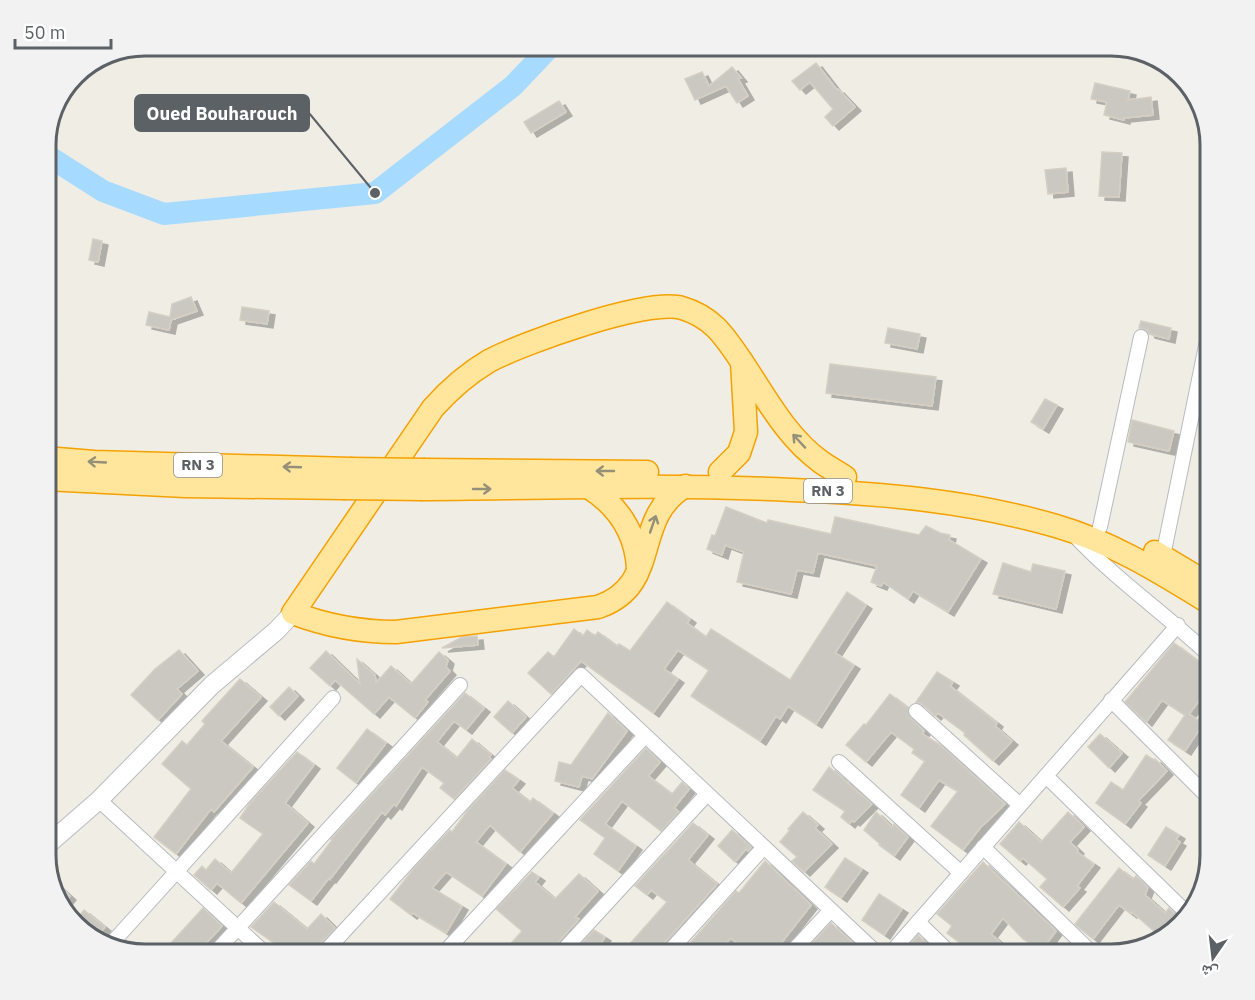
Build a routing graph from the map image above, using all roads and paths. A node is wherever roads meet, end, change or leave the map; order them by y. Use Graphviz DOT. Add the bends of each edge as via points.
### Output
graph roads {
  1 [pos="1141,337"];
  2 [pos="742,362"];
  3 [pos="1200,375"];
  4 [pos="56,459"];
  5 [pos="720,472"];
  6 [pos="845,477"];
  7 [pos="347,478"];
  8 [pos="424,479"];
  9 [pos="56,480"];
  10 [pos="685,486"];
  11 [pos="590,488"];
  12 [pos="1100,527"];
  13 [pos="1070,531"];
  14 [pos="1163,556"];
  15 [pos="639,573"];
  16 [pos="1200,579"];
  17 [pos="1200,597"];
  18 [pos="293,613"];
  19 [pos="1178,625"];
  20 [pos="1200,646"];
  21 [pos="460,685"];
  22 [pos="333,698"];
  23 [pos="1111,700"];
  24 [pos="916,711"];
  25 [pos="645,736"];
  26 [pos="839,762"];
  27 [pos="1046,776"];
  28 [pos="1200,789"];
  29 [pos="707,794"];
  30 [pos="99,800"];
  31 [pos="1020,805"];
  32 [pos="56,837"];
  33 [pos="983,847"];
  34 [pos="764,848"];
  35 [pos="176,871"];
  36 [pos="960,873"];
  37 [pos="1182,908"];
  38 [pos="831,910"];
  39 [pos="918,922"];
  40 [pos="238,928"];
  41 [pos="115,940"];
  42 [pos="223,944"];
  43 [pos="255,944"];
  44 [pos="332,944"];
  45 [pos="452,944"];
  46 [pos="569,944"];
  47 [pos="676,944"];
  48 [pos="799,944"];
  49 [pos="867,944"];
  50 [pos="899,944"];
  51 [pos="941,944"];
  52 [pos="1083,944"];
  1 -- 12 [label="street"];
  2 -- 5 [label="highway" via="746,432 739,453"];
  6 -- 2 [label="highway, one-way" via="820,461 782,423"];
  2 -- 18 [label="highway" via="715,325 679,307 651,308 592,322 488,362 452,386 433,408"];
  3 -- 14 [label="street"];
  7 -- 4 [label="highway, RN 3, one-way"];
  5 -- 6 [label="highway, RN 3"];
  5 -- 8 [label="highway, RN 3, one-way"];
  6 -- 12 [label="highway, RN 3" via="880,478 983,494 1065,514"];
  7 -- 8 [label="highway, RN 3, bridge"];
  7 -- 9 [label="highway, RN 3" via="185,486"];
  8 -- 11 [label="highway, RN 3, one-way"];
  10 -- 11 [label="highway, RN 3"];
  10 -- 13 [label="highway, RN 3" via="874,493 1004,513"];
  15 -- 10 [label="highway, one-way" via="658,512 669,497"];
  11 -- 15 [label="highway" via="613,506 630,530"];
  12 -- 14 [label="highway, RN 3"];
  13 -- 17 [label="highway, RN 3" via="1106,544"];
  13 -- 19 [label="street" via="1100,563"];
  14 -- 16 [label="highway, RN 3"];
  15 -- 18 [label="highway" via="622,595 598,607 396,632 333,627"];
  18 -- 30 [label="main road" via="212,685"];
  19 -- 20 [label="street"];
  19 -- 23 [label="street"];
  21 -- 40 [label="street"];
  22 -- 35 [label="street"];
  23 -- 27 [label="street"];
  23 -- 28 [label="street"];
  24 -- 31 [label="street"];
  25 -- 29 [label="street"];
  25 -- 44 [label="street" via="581,675"];
  25 -- 45 [label="street"];
  26 -- 36 [label="street"];
  27 -- 31 [label="street"];
  27 -- 37 [label="street"];
  29 -- 34 [label="street"];
  29 -- 46 [label="street"];
  30 -- 32 [label="main road"];
  30 -- 35 [label="street"];
  31 -- 33 [label="street"];
  33 -- 36 [label="street"];
  33 -- 52 [label="street"];
  34 -- 38 [label="street"];
  34 -- 47 [label="street"];
  35 -- 40 [label="street"];
  35 -- 41 [label="street"];
  36 -- 39 [label="street"];
  38 -- 48 [label="street"];
  38 -- 49 [label="street"];
  39 -- 50 [label="street"];
  39 -- 51 [label="street"];
  40 -- 42 [label="street"];
  40 -- 43 [label="street"];
}
